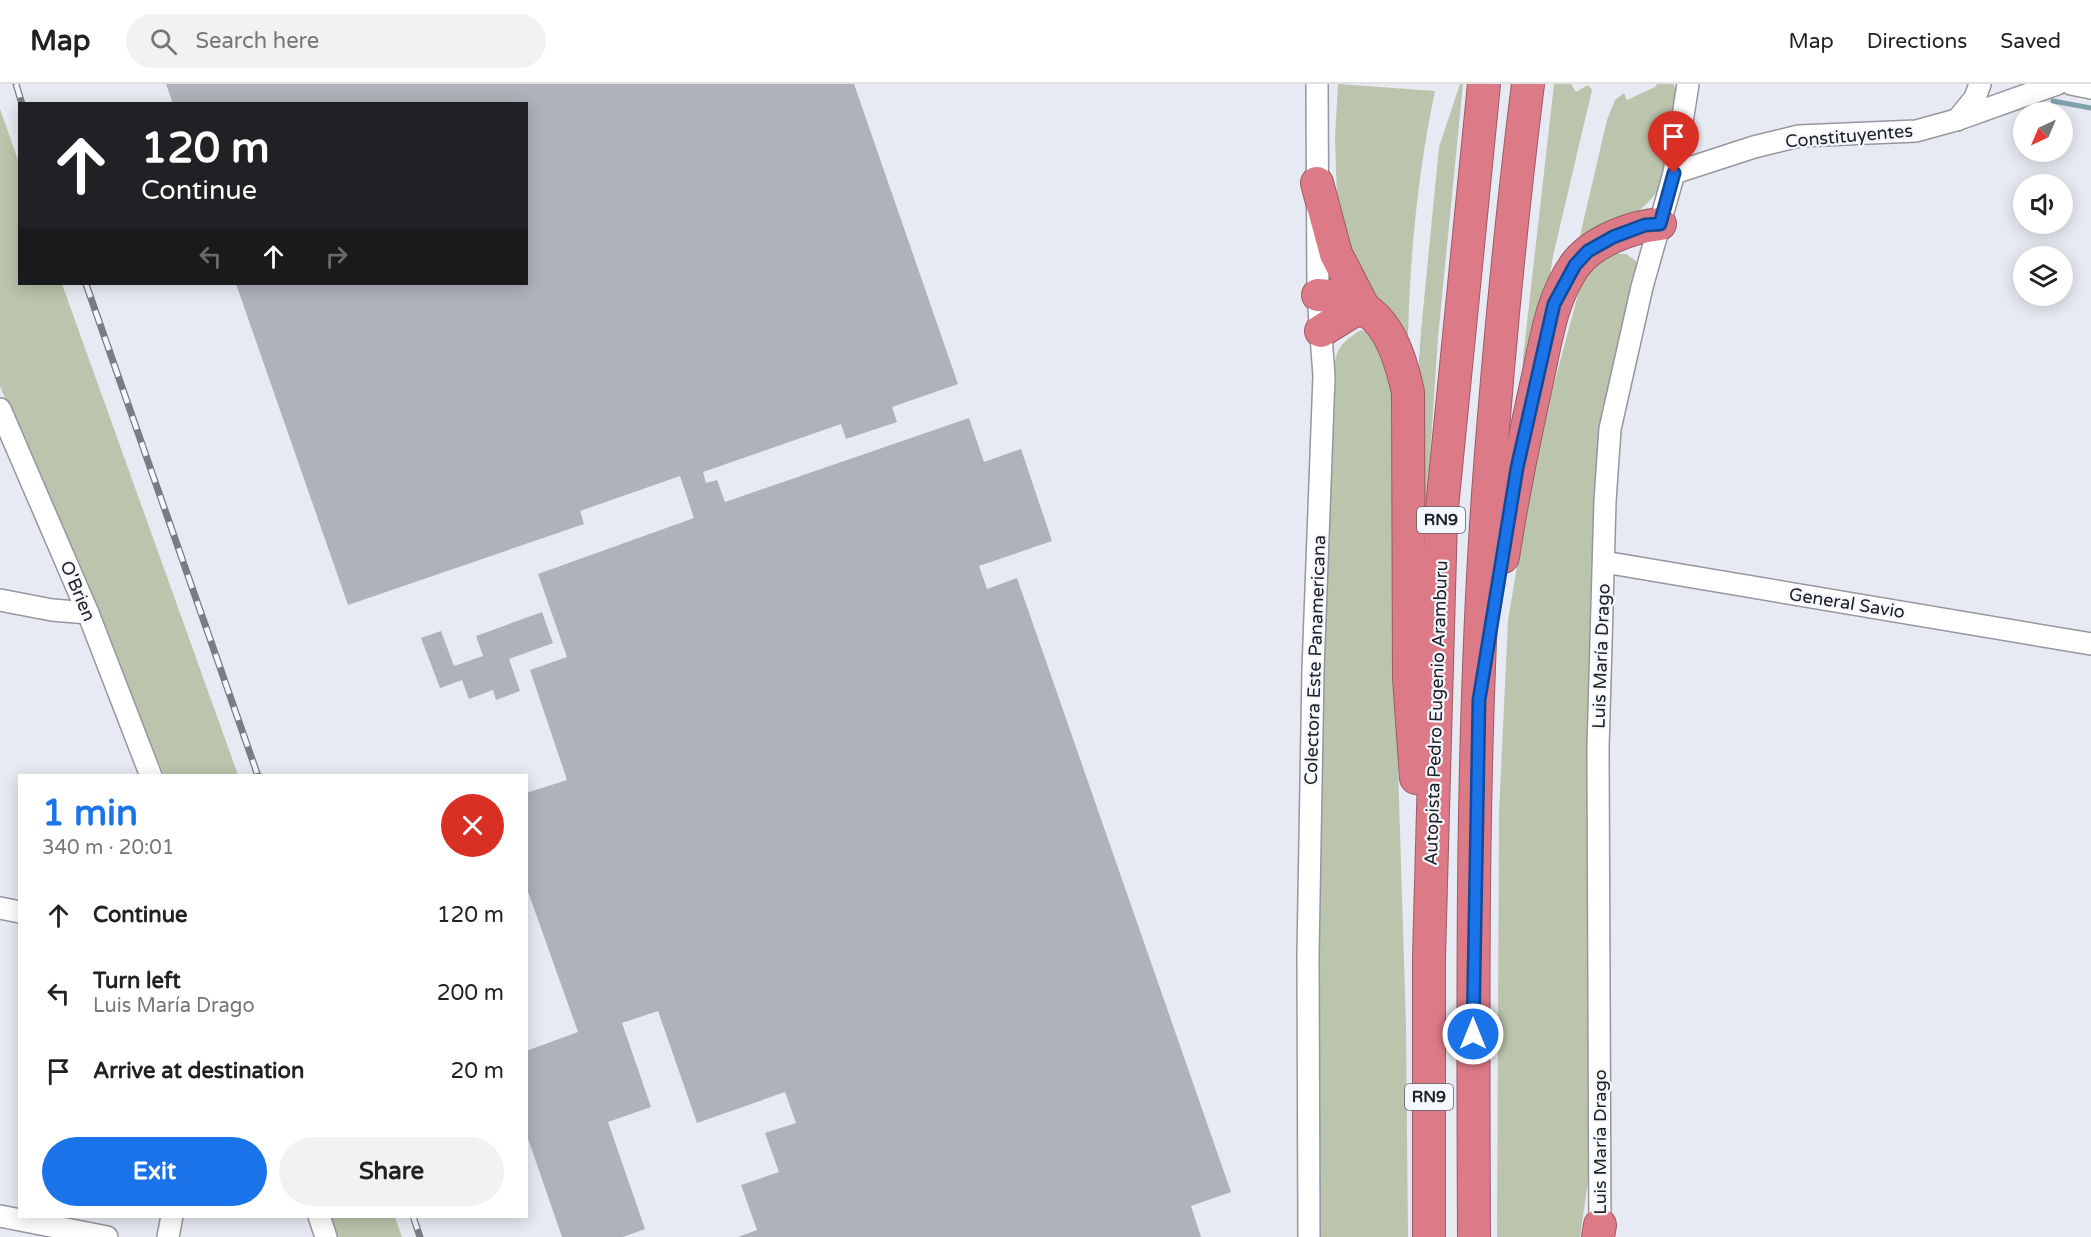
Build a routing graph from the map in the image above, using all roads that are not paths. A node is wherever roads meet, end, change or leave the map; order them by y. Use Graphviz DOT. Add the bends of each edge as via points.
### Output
graph roads {
  1 [pos="1317,84"];
  2 [pos="1484,84"];
  3 [pos="1528,84"];
  4 [pos="1688,84"];
  5 [pos="1980,84"];
  6 [pos="2057,84"];
  7 [pos="2071,84"];
  8 [pos="2091,88"];
  9 [pos="1956,120"];
  10 [pos="1674,173"];
  11 [pos="1317,183"];
  12 [pos="1660,224"];
  13 [pos="1318,294"];
  14 [pos="1365,310"];
  15 [pos="1321,331"];
  16 [pos="0,410"];
  17 [pos="1604,562"];
  18 [pos="0,600"];
  19 [pos="88,613"];
  20 [pos="2091,644"];
  21 [pos="1479,700"];
  22 [pos="150,774"];
  23 [pos="0,908"];
  24 [pos="18,912"];
  25 [pos="1429,957"];
  26 [pos="0,1216"];
  27 [pos="172,1218"];
  28 [pos="320,1218"];
  29 [pos="1599,1233"];
  30 [pos="107,1237"];
  31 [pos="168,1237"];
  32 [pos="326,1237"];
  33 [pos="1309,1237"];
  34 [pos="1429,1237"];
  35 [pos="1474,1237"];
  1 -- 11 [label="street, Colectora Este Panamericana"];
  2 -- 25 [label="highway, Autopista Pedro Eugenio Aramburu / RN9" via="1441,518"];
  3 -- 21 [label="highway, RN9" via="1488,495"];
  4 -- 10 [label="street, Luis María Drago"];
  5 -- 9 [label="street" via="1975,98"];
  6 -- 9 [label="street, Constituyentes"];
  7 -- 8 [label="street"];
  9 -- 10 [label="street, Constituyentes" via="1916,131 1799,136"];
  10 -- 12 [label="street, Luis María Drago"];
  11 -- 13 [label="street, Colectora Este Panamericana"];
  11 -- 14 [label="highway" via="1336,254"];
  12 -- 17 [label="street, Luis María Drago" via="1610,429"];
  12 -- 21 [label="highway" via="1645,225 1613,237 1588,251 1575,265 1554,304 1517,468"];
  13 -- 14 [label="highway" via="1341,296"];
  13 -- 15 [label="street, Colectora Este Panamericana"];
  14 -- 15 [label="highway" via="1353,311"];
  14 -- 25 [label="highway" via="1389,333 1400,355 1408,392 1409,677"];
  15 -- 33 [label="street, Colectora Este Panamericana" via="1324,376 1308,942"];
  16 -- 19 [label="street, O'Brien"];
  17 -- 20 [label="street, General Savio"];
  17 -- 29 [label="street, Luis María Drago" via="1598,748"];
  18 -- 19 [label="street"];
  19 -- 22 [label="street, O'Brien"];
  21 -- 35 [label="highway, RN9" via="1473,967"];
  23 -- 24 [label="street"];
  25 -- 34 [label="highway, Autopista Pedro Eugenio Aramburu / RN9"];
  26 -- 30 [label="street"];
  27 -- 31 [label="street"];
  28 -- 32 [label="street"];
}
